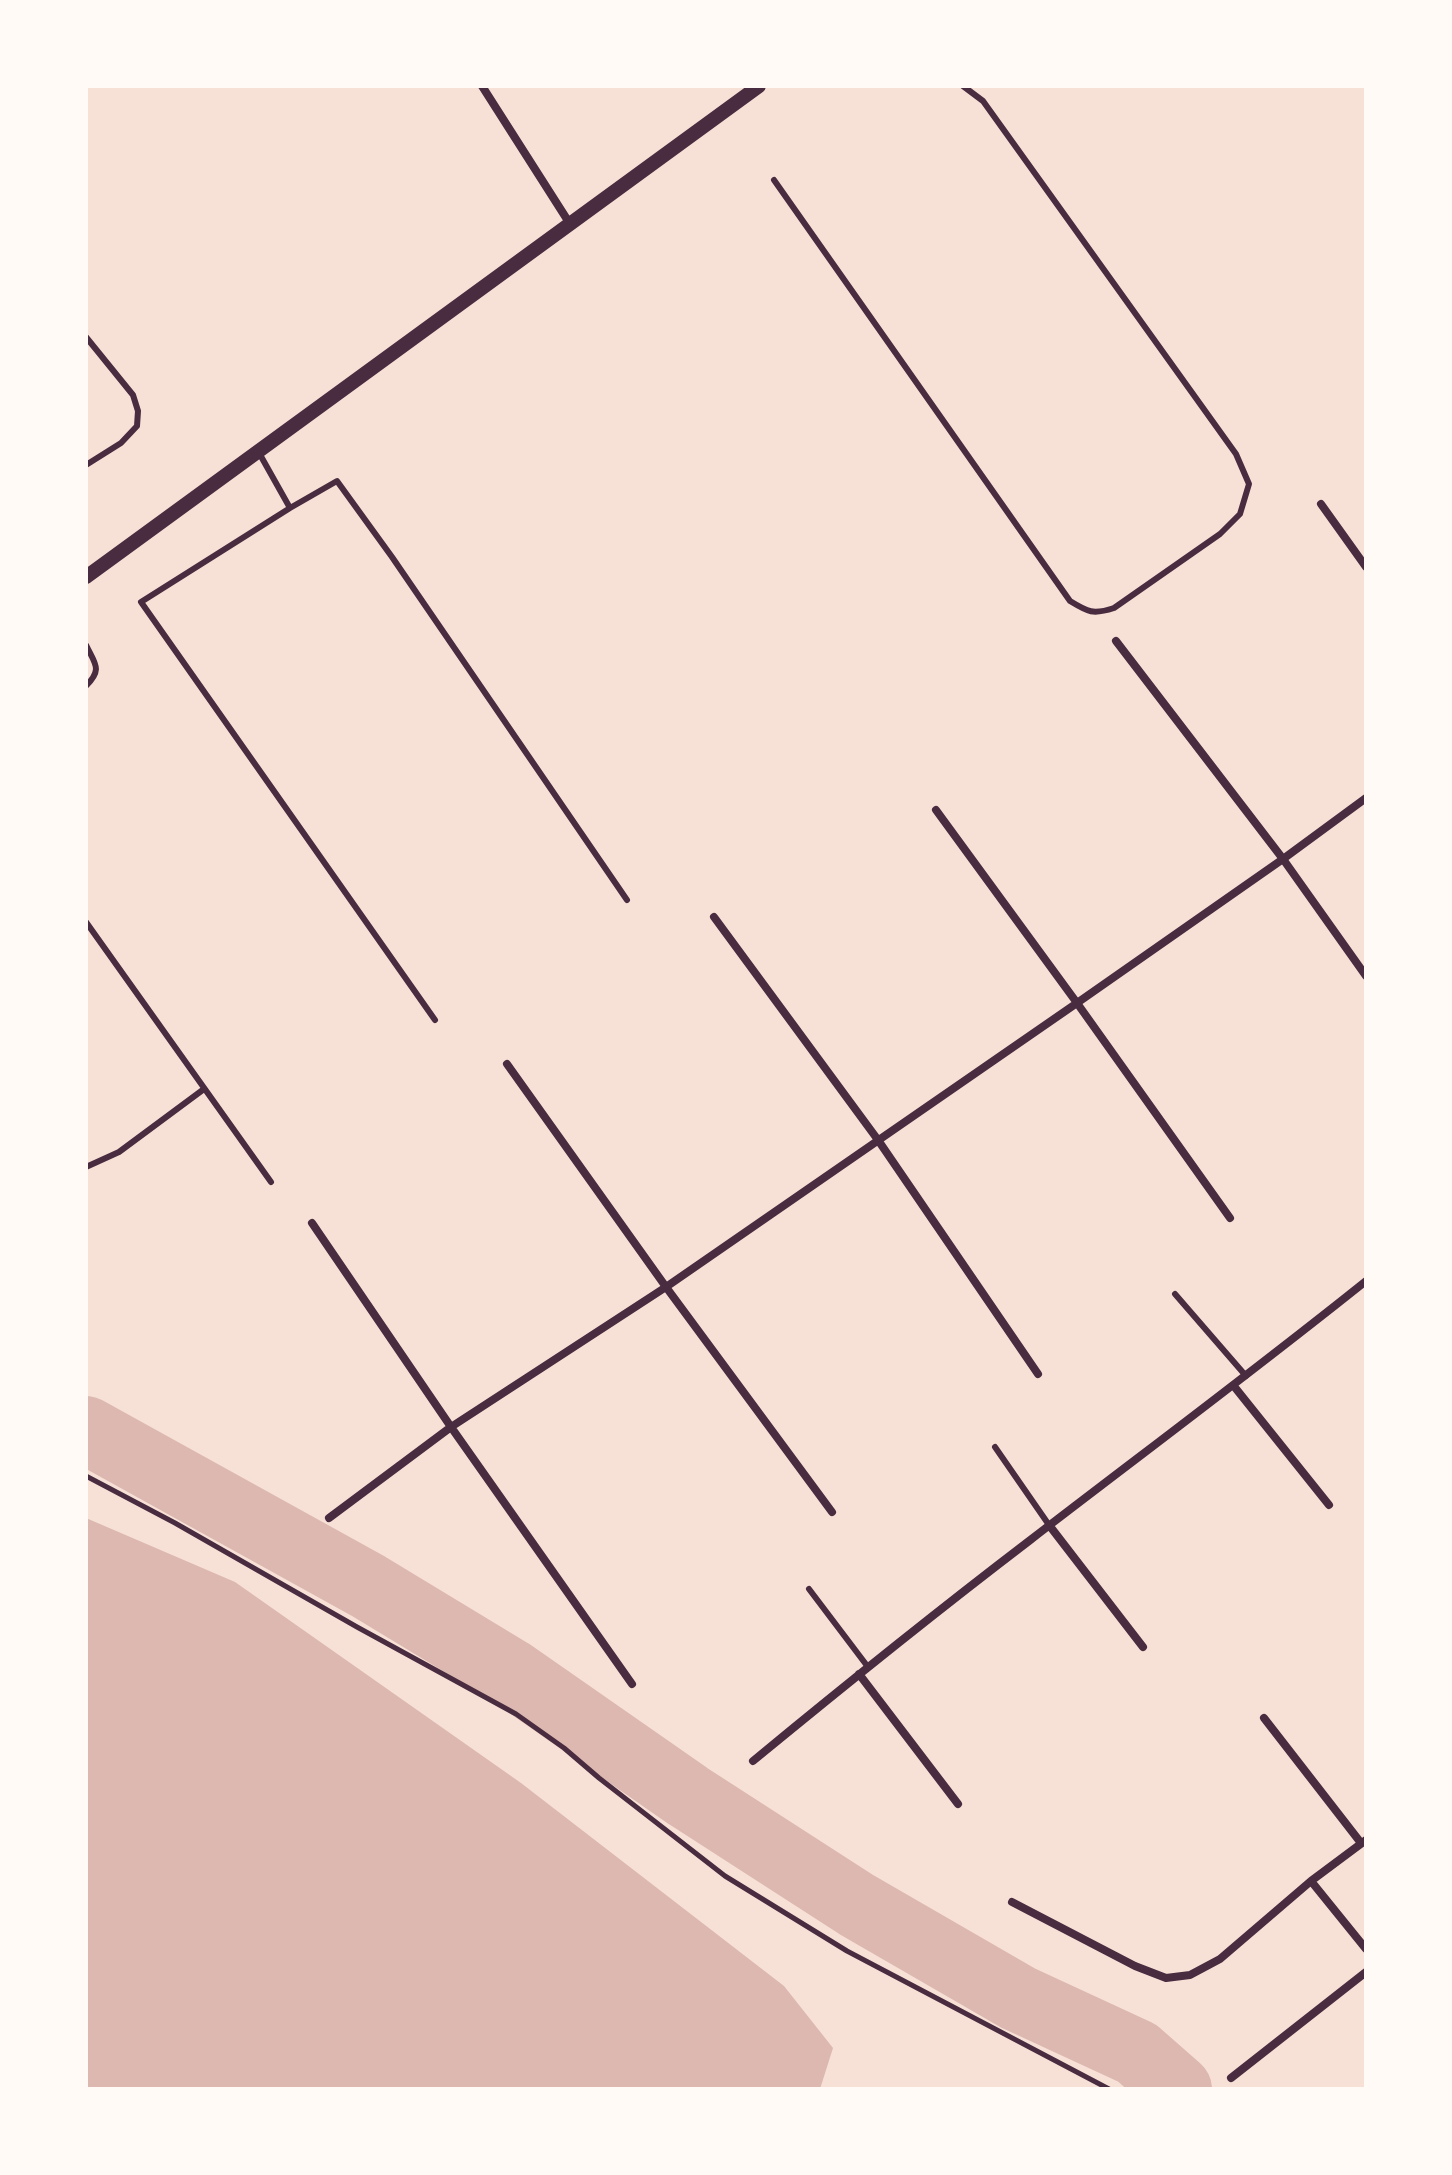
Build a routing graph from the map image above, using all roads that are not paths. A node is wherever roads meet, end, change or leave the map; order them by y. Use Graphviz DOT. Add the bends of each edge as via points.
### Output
graph roads {
  1 [pos="482,86"];
  2 [pos="759,86"];
  3 [pos="963,86"];
  4 [pos="774,180"];
  5 [pos="570,224"];
  6 [pos="86,337"];
  7 [pos="258,451"];
  8 [pos="86,465"];
  9 [pos="1321,504"];
  10 [pos="290,508"];
  11 [pos="1366,567"];
  12 [pos="86,577"];
  13 [pos="1116,641"];
  14 [pos="86,645"];
  15 [pos="86,686"];
  16 [pos="1366,798"];
  17 [pos="936,810"];
  18 [pos="1283,859"];
  19 [pos="627,900"];
  20 [pos="714,917"];
  21 [pos="86,922"];
  22 [pos="1366,976"];
  23 [pos="1077,1003"];
  24 [pos="435,1020"];
  25 [pos="507,1064"];
  26 [pos="204,1089"];
  27 [pos="878,1140"];
  28 [pos="86,1167"];
  29 [pos="271,1182"];
  30 [pos="1230,1218"];
  31 [pos="312,1223"];
  32 [pos="1366,1281"];
  33 [pos="666,1287"];
  34 [pos="1175,1294"];
  35 [pos="1038,1374"];
  36 [pos="1246,1376"];
  37 [pos="1233,1385"];
  38 [pos="451,1427"];
  39 [pos="995,1447"];
  40 [pos="1329,1505"];
  41 [pos="832,1512"];
  42 [pos="329,1518"];
  43 [pos="1049,1525"];
  44 [pos="809,1589"];
  45 [pos="1143,1647"];
  46 [pos="868,1667"];
  47 [pos="859,1674"];
  48 [pos="632,1684"];
  49 [pos="1264,1718"];
  50 [pos="753,1761"];
  51 [pos="958,1804"];
  52 [pos="1364,1841"];
  53 [pos="1311,1881"];
  54 [pos="1012,1902"];
  55 [pos="1366,1949"];
  56 [pos="1366,1972"];
  57 [pos="1231,2078"];
  1 -- 5 [label="street"];
  2 -- 5 [label="street"];
  3 -- 4 [label="lane" via="983,101 1236,454 1249,484 1240,514 1220,534 1114,608 1086,611 1070,601"];
  5 -- 7 [label="street"];
  6 -- 8 [label="lane" via="133,395 138,411 137,426 121,443"];
  7 -- 10 [label="lane"];
  7 -- 12 [label="street"];
  9 -- 11 [label="street"];
  10 -- 19 [label="lane" via="337,481"];
  10 -- 24 [label="lane" via="141,602"];
  13 -- 18 [label="street"];
  14 -- 15 [label="lane" via="97,665"];
  16 -- 18 [label="street"];
  17 -- 23 [label="street"];
  18 -- 22 [label="street"];
  18 -- 23 [label="street"];
  20 -- 27 [label="street"];
  21 -- 26 [label="lane"];
  23 -- 27 [label="street"];
  23 -- 30 [label="street"];
  25 -- 33 [label="street"];
  26 -- 28 [label="lane" via="119,1152"];
  26 -- 29 [label="lane"];
  27 -- 33 [label="street"];
  27 -- 35 [label="street"];
  31 -- 38 [label="street"];
  32 -- 36 [label="street"];
  33 -- 38 [label="street"];
  33 -- 41 [label="street"];
  34 -- 36 [label="lane"];
  36 -- 37 [label="street"];
  37 -- 40 [label="street"];
  37 -- 43 [label="street"];
  38 -- 42 [label="street"];
  38 -- 48 [label="street"];
  39 -- 43 [label="lane"];
  43 -- 45 [label="street"];
  43 -- 46 [label="street"];
  44 -- 46 [label="lane"];
  46 -- 47 [label="street"];
  47 -- 50 [label="street"];
  47 -- 51 [label="street"];
  49 -- 52 [label="street"];
  52 -- 53 [label="street"];
  53 -- 54 [label="street" via="1220,1959 1190,1975 1166,1978"];
  53 -- 55 [label="street"];
  56 -- 57 [label="street"];
}
